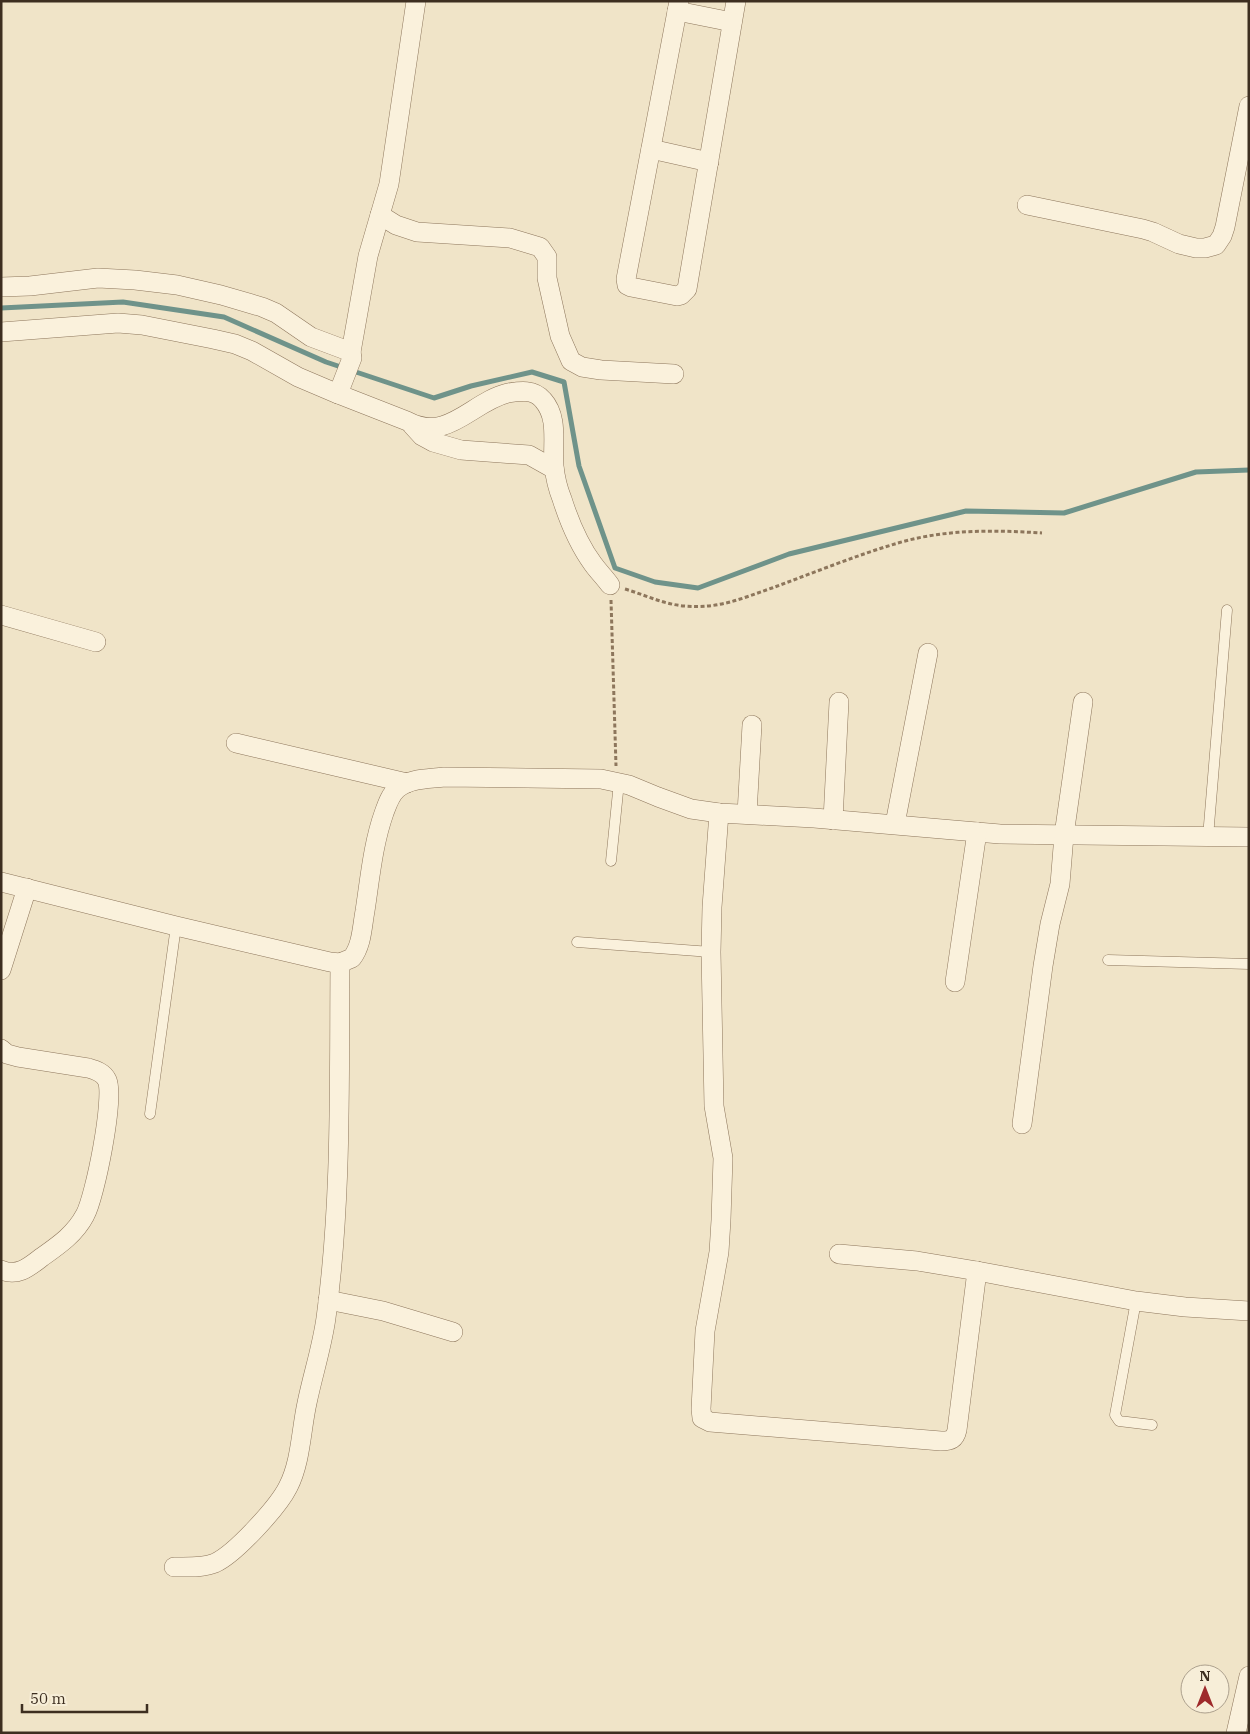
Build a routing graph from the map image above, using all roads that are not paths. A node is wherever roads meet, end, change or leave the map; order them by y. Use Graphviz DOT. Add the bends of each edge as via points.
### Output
graph roads {
  1 [pos="416,1"];
  2 [pos="736,1"];
  3 [pos="678,6"];
  4 [pos="732,22"];
  5 [pos="1249,106"];
  6 [pos="651,149"];
  7 [pos="709,162"];
  8 [pos="1027,205"];
  9 [pos="380,215"];
  10 [pos="1,287"];
  11 [pos="1,332"];
  12 [pos="351,355"];
  13 [pos="674,374"];
  14 [pos="339,391"];
  15 [pos="407,421"];
  16 [pos="554,469"];
  17 [pos="610,585"];
  18 [pos="1227,610"];
  19 [pos="1,615"];
  20 [pos="96,642"];
  21 [pos="928,653"];
  22 [pos="839,702"];
  23 [pos="1083,702"];
  24 [pos="752,725"];
  25 [pos="236,743"];
  26 [pos="617,782"];
  27 [pos="407,783"];
  28 [pos="719,813"];
  29 [pos="747,814"];
  30 [pos="833,820"];
  31 [pos="895,824"];
  32 [pos="977,832"];
  33 [pos="1064,835"];
  34 [pos="1208,837"];
  35 [pos="1249,837"];
  36 [pos="611,861"];
  37 [pos="1,882"];
  38 [pos="27,888"];
  39 [pos="176,926"];
  40 [pos="577,942"];
  41 [pos="711,952"];
  42 [pos="1108,960"];
  43 [pos="340,963"];
  44 [pos="1249,964"];
  45 [pos="1,970"];
  46 [pos="955,982"];
  47 [pos="1,1049"];
  48 [pos="150,1114"];
  49 [pos="1022,1124"];
  50 [pos="839,1254"];
  51 [pos="1,1270"];
  52 [pos="977,1271"];
  53 [pos="328,1300"];
  54 [pos="1136,1301"];
  55 [pos="1249,1311"];
  56 [pos="453,1332"];
  57 [pos="1152,1425"];
  58 [pos="174,1567"];
  59 [pos="1249,1676"];
  60 [pos="1236,1733"];
  1 -- 9 [label="street" via="389,184"];
  2 -- 4 [label="street"];
  3 -- 4 [label="street"];
  3 -- 6 [label="street"];
  4 -- 7 [label="street"];
  5 -- 8 [label="street" via="1225,228 1219,241 1211,247 1186,247 1143,229"];
  6 -- 7 [label="street"];
  6 -- 7 [label="street" via="626,279 631,287 677,296 687,290"];
  9 -- 12 [label="street" via="368,256"];
  9 -- 13 [label="street" via="417,232 510,238 540,247 547,257 547,278 558,326 571,361 582,367 601,370"];
  10 -- 12 [label="street" via="98,278 185,287 262,307 311,337"];
  11 -- 14 [label="street" via="118,323 167,329 235,344 298,377"];
  12 -- 14 [label="street"];
  14 -- 15 [label="street"];
  15 -- 16 [label="street" via="433,442 461,450 529,455"];
  15 -- 16 [label="street" via="418,427 442,427 499,395 535,393 547,406 554,425"];
  16 -- 17 [label="street" via="577,536"];
  18 -- 34 [label="lane"];
  19 -- 20 [label="street"];
  21 -- 31 [label="street"];
  22 -- 30 [label="street"];
  23 -- 33 [label="street"];
  24 -- 29 [label="street"];
  25 -- 27 [label="street"];
  26 -- 27 [label="street" via="444,777"];
  26 -- 28 [label="street" via="691,809"];
  26 -- 36 [label="lane"];
  27 -- 43 [label="street" via="396,790 381,823 360,942 352,958"];
  28 -- 29 [label="street"];
  28 -- 41 [label="street"];
  29 -- 30 [label="street"];
  30 -- 31 [label="street"];
  31 -- 32 [label="street"];
  32 -- 33 [label="street"];
  32 -- 46 [label="street"];
  33 -- 34 [label="street"];
  33 -- 49 [label="street" via="1060,884 1043,966"];
  34 -- 35 [label="street"];
  37 -- 38 [label="street"];
  38 -- 39 [label="street"];
  38 -- 45 [label="street"];
  39 -- 43 [label="street"];
  39 -- 48 [label="lane"];
  40 -- 41 [label="lane"];
  41 -- 52 [label="street" via="714,1106 722,1150 722,1193 719,1252 704,1339 702,1418 710,1422 951,1441 957,1430"];
  42 -- 44 [label="lane"];
  43 -- 53 [label="street" via="337,1201"];
  47 -- 51 [label="street" via="24,1059 98,1071 107,1080 109,1092 95,1188 82,1221 67,1238 28,1268 14,1273"];
  50 -- 52 [label="street" via="917,1261"];
  52 -- 54 [label="street"];
  53 -- 56 [label="street" via="383,1311"];
  53 -- 58 [label="street" via="293,1475 285,1493 269,1514 224,1558 214,1564"];
  54 -- 55 [label="street"];
  54 -- 57 [label="lane" via="1115,1415 1119,1421"];
  59 -- 60 [label="street"];
}
